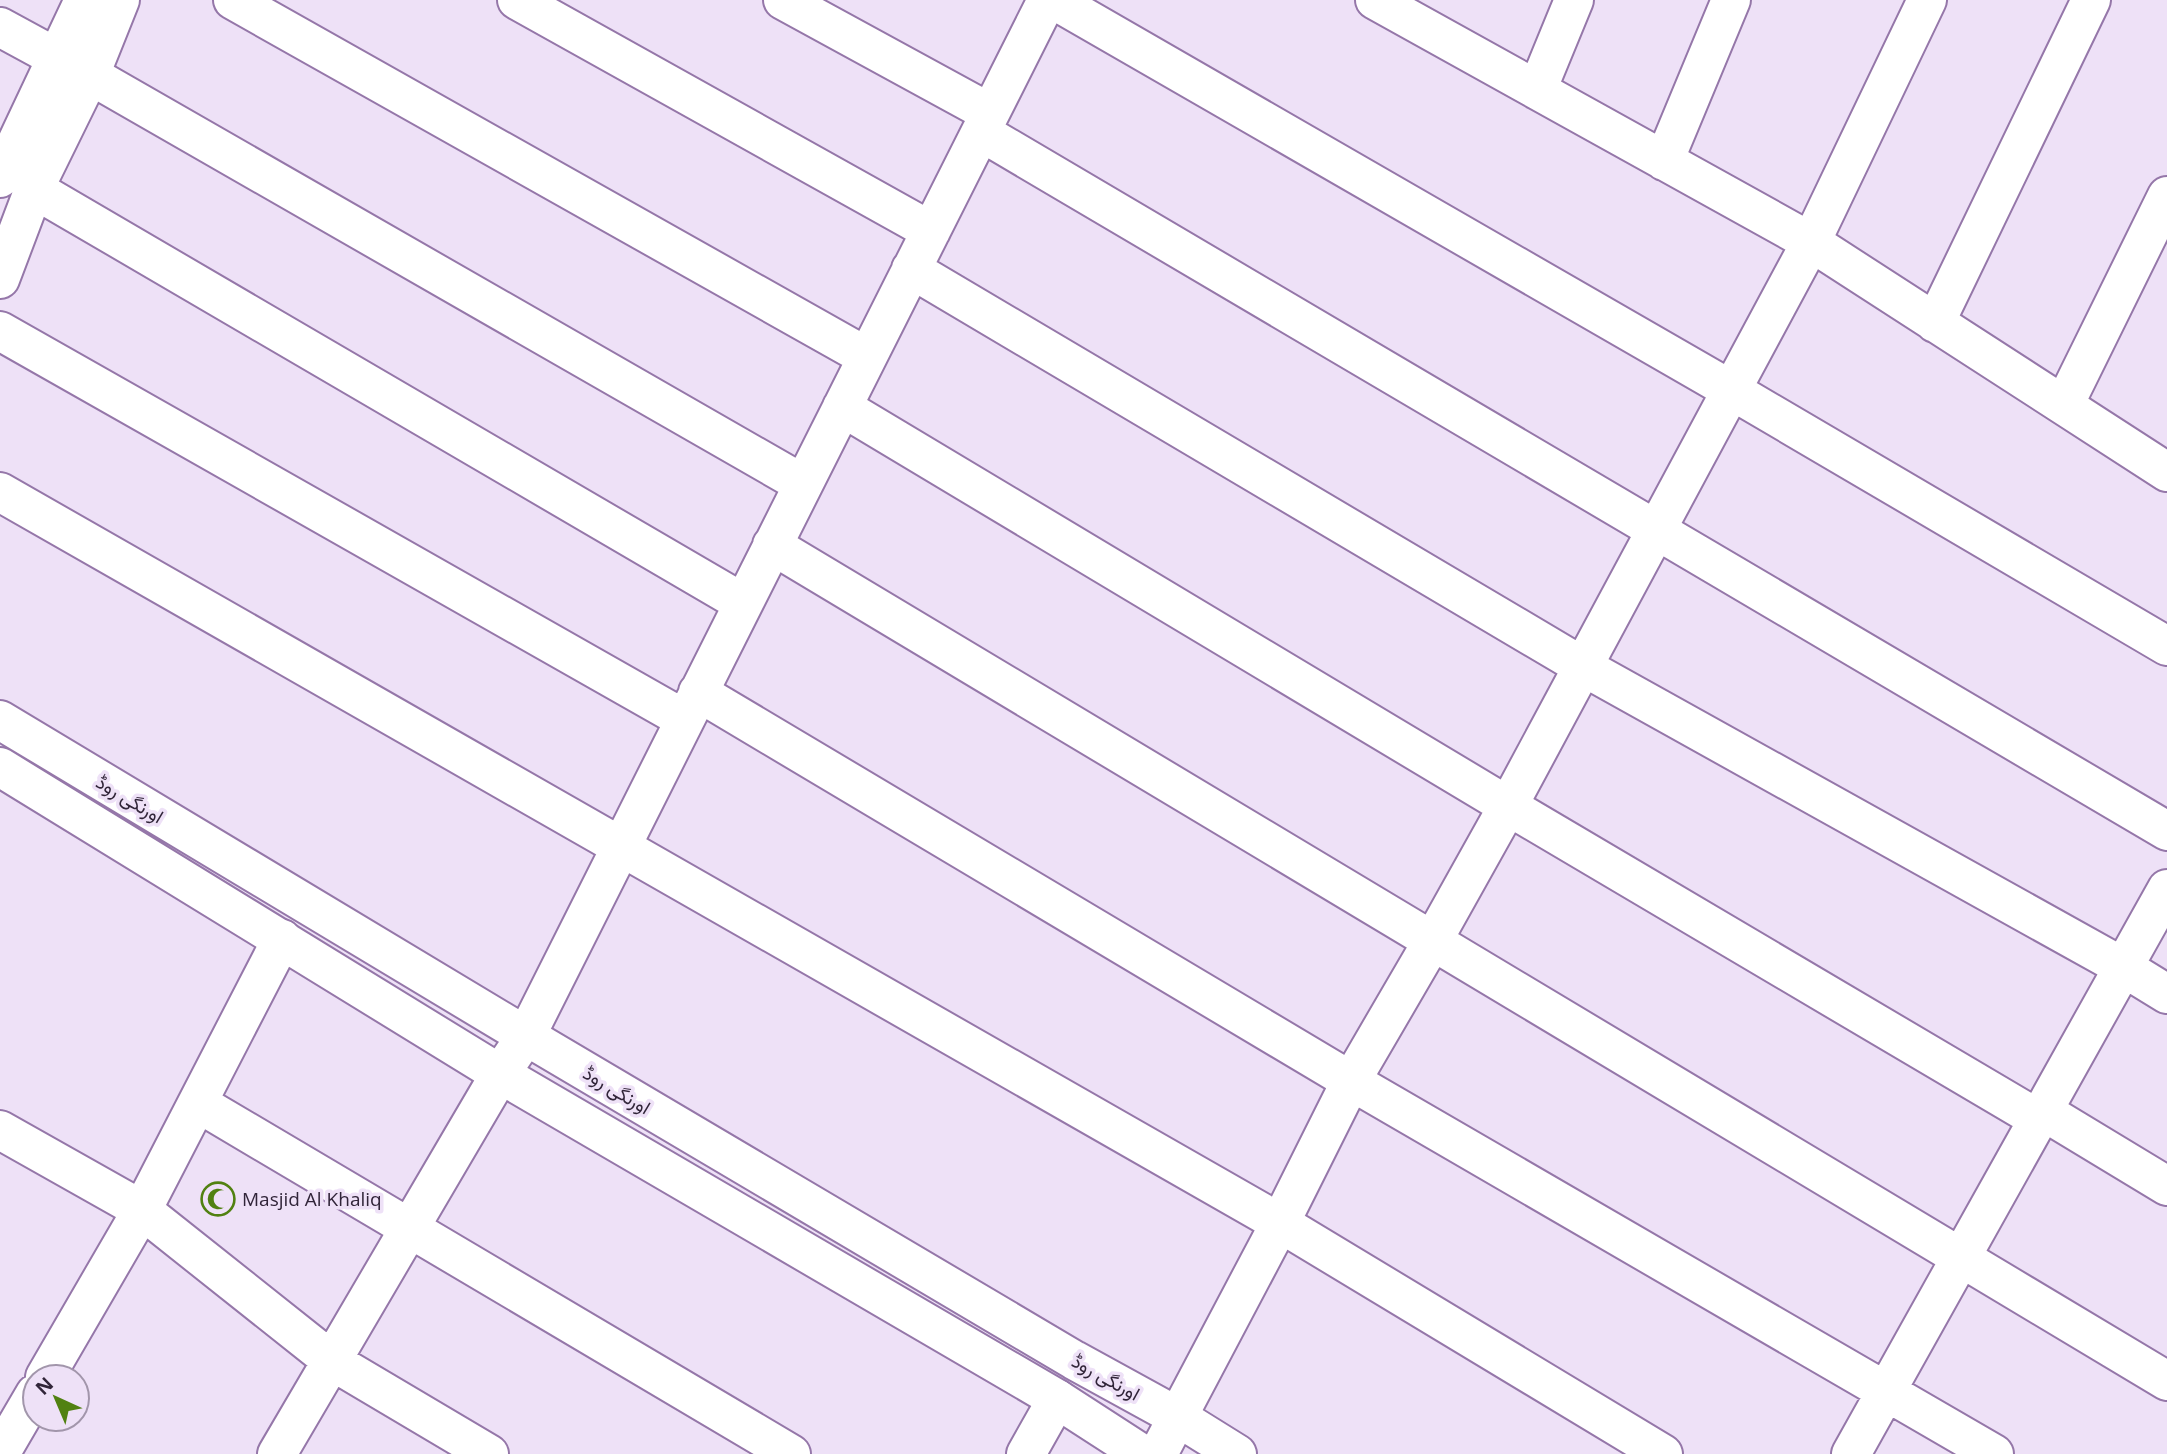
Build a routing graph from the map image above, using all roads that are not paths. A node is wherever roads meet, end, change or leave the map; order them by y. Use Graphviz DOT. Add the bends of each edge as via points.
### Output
graph roads {
  1 [pos="84,0"];
  2 [pos="120,0"];
  3 [pos="233,0"];
  4 [pos="517,0"];
  5 [pos="783,0"];
  6 [pos="1047,0"];
  7 [pos="1054,0"];
  8 [pos="1375,0"];
  9 [pos="1574,0"];
  10 [pos="1731,0"];
  11 [pos="1927,0"];
  12 [pos="2091,0"];
  13 [pos="1428,13"];
  14 [pos="0,27"];
  15 [pos="73,67"];
  16 [pos="1537,90"];
  17 [pos="985,122"];
  18 [pos="1664,161"];
  19 [pos="17,183"];
  20 [pos="2167,196"];
  21 [pos="931,231"];
  22 [pos="1811,242"];
  23 [pos="911,269"];
  24 [pos="0,279"];
  25 [pos="1935,323"];
  26 [pos="0,331"];
  27 [pos="867,357"];
  28 [pos="1731,390"];
  29 [pos="2064,405"];
  30 [pos="842,407"];
  31 [pos="2167,472"];
  32 [pos="803,484"];
  33 [pos="0,492"];
  34 [pos="1656,528"];
  35 [pos="772,545"];
  36 [pos="743,603"];
  37 [pos="2167,646"];
  38 [pos="1582,666"];
  39 [pos="691,706"];
  40 [pos="0,720"];
  41 [pos="0,767"];
  42 [pos="1508,806"];
  43 [pos="2167,831"];
  44 [pos="621,845"];
  45 [pos="2167,889"];
  46 [pos="282,939"];
  47 [pos="1433,942"];
  48 [pos="2123,967"];
  49 [pos="2167,994"];
  50 [pos="526,1036"];
  51 [pos="500,1074"];
  52 [pos="1351,1081"];
  53 [pos="198,1104"];
  54 [pos="2040,1115"];
  55 [pos="0,1130"];
  56 [pos="2167,1185"];
  57 [pos="142,1210"];
  58 [pos="1280,1223"];
  59 [pos="410,1229"];
  60 [pos="1960,1258"];
  61 [pos="332,1361"];
  62 [pos="53,1363"];
  63 [pos="2167,1381"];
  64 [pos="1886,1391"];
  65 [pos="1057,1399"];
  66 [pos="20,1402"];
  67 [pos="1176,1416"];
  68 [pos="0,1454"];
  69 [pos="277,1454"];
  70 [pos="489,1454"];
  71 [pos="791,1454"];
  72 [pos="1026,1454"];
  73 [pos="1142,1454"];
  74 [pos="1158,1454"];
  75 [pos="1237,1454"];
  76 [pos="1663,1454"];
  77 [pos="1851,1454"];
  78 [pos="1994,1454"];
  1 -- 15 [label="street"];
  2 -- 15 [label="street"];
  3 -- 27 [label="street"];
  4 -- 21 [label="street"];
  5 -- 17 [label="street"];
  6 -- 17 [label="street"];
  7 -- 28 [label="street"];
  8 -- 13 [label="street"];
  9 -- 16 [label="street"];
  10 -- 18 [label="street"];
  11 -- 22 [label="street"];
  12 -- 25 [label="street"];
  13 -- 16 [label="street"];
  14 -- 15 [label="street"];
  15 -- 19 [label="street"];
  15 -- 32 [label="street"];
  16 -- 18 [label="street"];
  17 -- 21 [label="street"];
  17 -- 34 [label="street"];
  18 -- 22 [label="street"];
  19 -- 24 [label="street"];
  19 -- 36 [label="street"];
  20 -- 29 [label="street"];
  21 -- 23 [label="street"];
  22 -- 25 [label="street"];
  22 -- 28 [label="street"];
  23 -- 27 [label="street"];
  23 -- 38 [label="street"];
  25 -- 29 [label="street"];
  26 -- 39 [label="street"];
  27 -- 30 [label="street"];
  28 -- 34 [label="street"];
  28 -- 37 [label="street"];
  29 -- 31 [label="street"];
  30 -- 32 [label="street"];
  30 -- 42 [label="street"];
  32 -- 35 [label="street"];
  33 -- 44 [label="street"];
  34 -- 38 [label="street"];
  34 -- 43 [label="street"];
  35 -- 36 [label="street"];
  35 -- 47 [label="street"];
  36 -- 39 [label="street"];
  38 -- 42 [label="street"];
  38 -- 48 [label="street"];
  39 -- 44 [label="street"];
  39 -- 52 [label="street"];
  40 -- 50 [label="street, اورنگی روڈ"];
  41 -- 46 [label="street, اورنگی روڈ"];
  42 -- 47 [label="street"];
  42 -- 54 [label="street"];
  44 -- 50 [label="street"];
  44 -- 58 [label="street"];
  45 -- 48 [label="street"];
  46 -- 51 [label="street, اورنگی روڈ"];
  46 -- 53 [label="street"];
  47 -- 52 [label="street"];
  47 -- 60 [label="street"];
  48 -- 49 [label="street"];
  48 -- 54 [label="street"];
  50 -- 51 [label="street"];
  50 -- 67 [label="street, اورنگی روڈ"];
  51 -- 59 [label="street"];
  51 -- 65 [label="street, اورنگی روڈ"];
  52 -- 58 [label="street"];
  52 -- 64 [label="street"];
  53 -- 57 [label="street"];
  53 -- 59 [label="street"];
  54 -- 56 [label="street"];
  54 -- 60 [label="street"];
  55 -- 57 [label="street"];
  57 -- 61 [label="street"];
  57 -- 62 [label="street"];
  58 -- 67 [label="street"];
  58 -- 76 [label="street"];
  59 -- 61 [label="street"];
  59 -- 71 [label="street"];
  60 -- 63 [label="street"];
  60 -- 64 [label="street"];
  61 -- 69 [label="street"];
  61 -- 70 [label="street"];
  64 -- 77 [label="street"];
  64 -- 78 [label="street"];
  65 -- 72 [label="street"];
  65 -- 73 [label="street, اورنگی روڈ"];
  66 -- 68 [label="street"];
  67 -- 74 [label="street"];
  67 -- 75 [label="street, اورنگی روڈ"];
}
